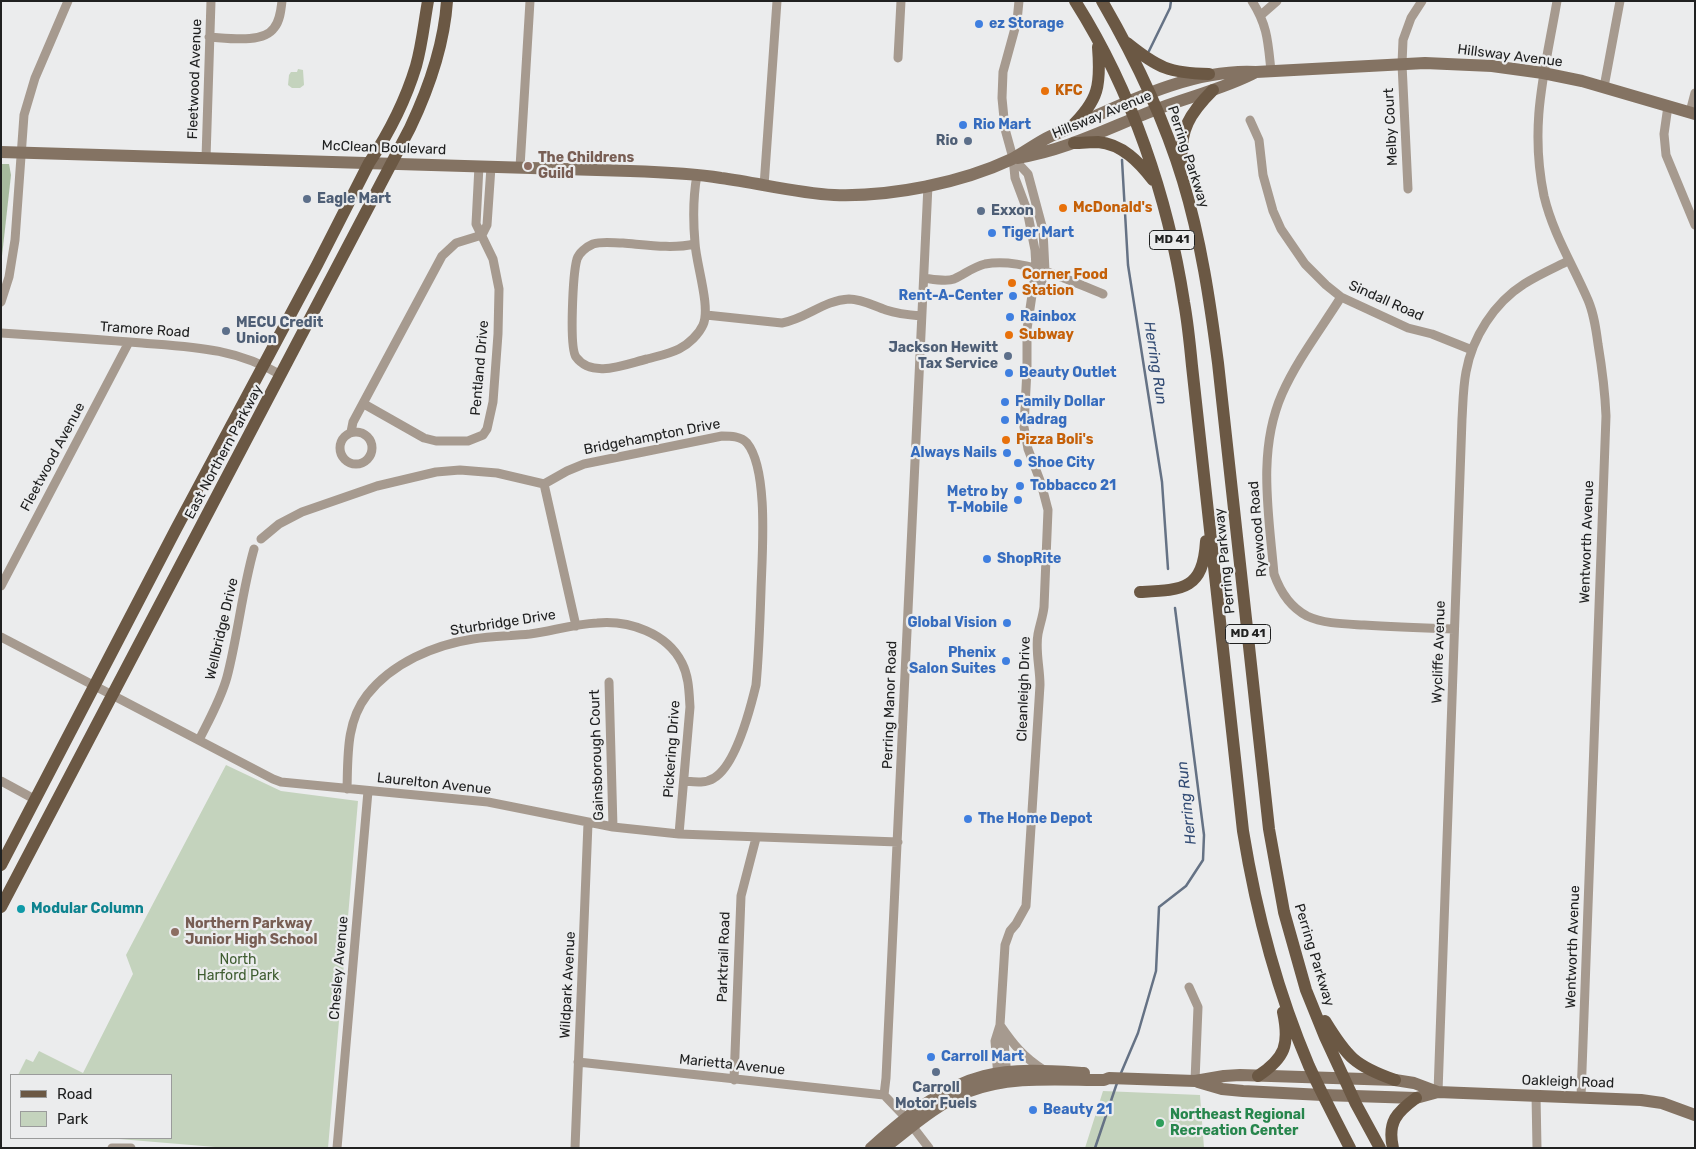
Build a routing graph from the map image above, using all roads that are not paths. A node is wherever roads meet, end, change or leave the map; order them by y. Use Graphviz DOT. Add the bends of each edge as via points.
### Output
graph roads {
  1 [pos="211,1"];
  2 [pos="282,1"];
  3 [pos="428,1"];
  4 [pos="447,1"];
  5 [pos="530,1"];
  6 [pos="777,1"];
  7 [pos="901,1"];
  8 [pos="1019,1"];
  9 [pos="1075,1"];
  10 [pos="1102,1"];
  11 [pos="1252,1"];
  12 [pos="1277,1"];
  13 [pos="1422,1"];
  14 [pos="1557,1"];
  15 [pos="1620,1"];
  16 [pos="68,2"];
  17 [pos="1261,15"];
  18 [pos="209,37"];
  19 [pos="1098,39"];
  20 [pos="1125,41"];
  21 [pos="898,58"];
  22 [pos="1402,64"];
  23 [pos="1271,71"];
  24 [pos="1256,72"];
  25 [pos="1543,73"];
  26 [pos="1208,74"];
  27 [pos="1604,87"];
  28 [pos="1213,90"];
  29 [pos="1695,93"];
  30 [pos="1150,94"];
  31 [pos="1128,103"];
  32 [pos="1668,106"];
  33 [pos="1157,109"];
  34 [pos="1693,113"];
  35 [pos="1134,118"];
  36 [pos="1250,120"];
  37 [pos="1071,127"];
  38 [pos="1074,144"];
  39 [pos="1,152"];
  40 [pos="20,152"];
  41 [pos="206,158"];
  42 [pos="1013,158"];
  43 [pos="369,162"];
  44 [pos="393,163"];
  45 [pos="485,167"];
  46 [pos="520,167"];
  47 [pos="697,175"];
  48 [pos="1183,182"];
  49 [pos="928,185"];
  50 [pos="764,186"];
  51 [pos="1158,186"];
  52 [pos="1408,189"];
  53 [pos="1695,225"];
  54 [pos="482,235"];
  55 [pos="695,244"];
  56 [pos="1568,261"];
  57 [pos="1040,270"];
  58 [pos="924,278"];
  59 [pos="1103,294"];
  60 [pos="1341,297"];
  61 [pos="1,302"];
  62 [pos="706,315"];
  63 [pos="921,316"];
  64 [pos="1,333"];
  65 [pos="129,342"];
  66 [pos="1472,350"];
  67 [pos="263,365"];
  68 [pos="281,375"];
  69 [pos="364,404"];
  70 [pos="351,432"];
  71 [pos="544,484"];
  72 [pos="1208,511"];
  73 [pos="261,539"];
  74 [pos="254,549"];
  75 [pos="1,586"];
  76 [pos="1140,592"];
  77 [pos="576,626"];
  78 [pos="1454,629"];
  79 [pos="1,637"];
  80 [pos="609,682"];
  81 [pos="95,686"];
  82 [pos="112,695"];
  83 [pos="198,740"];
  84 [pos="1,781"];
  85 [pos="684,781"];
  86 [pos="347,789"];
  87 [pos="368,791"];
  88 [pos="36,800"];
  89 [pos="588,823"];
  90 [pos="613,828"];
  91 [pos="679,834"];
  92 [pos="756,838"];
  93 [pos="898,842"];
  94 [pos="1,865"];
  95 [pos="1,907"];
  96 [pos="1270,954"];
  97 [pos="1188,987"];
  98 [pos="1306,990"];
  99 [pos="1000,1025"];
  100 [pos="578,1062"];
  101 [pos="1044,1070"];
  102 [pos="1258,1076"];
  103 [pos="1315,1077"];
  104 [pos="1002,1078"];
  105 [pos="1110,1078"];
  106 [pos="1343,1078"];
  107 [pos="734,1080"];
  108 [pos="1395,1080"];
  109 [pos="1195,1081"];
  110 [pos="1438,1092"];
  111 [pos="884,1095"];
  112 [pos="1323,1095"];
  113 [pos="1536,1095"];
  114 [pos="1352,1096"];
  115 [pos="1581,1097"];
  116 [pos="1416,1098"];
  117 [pos="1695,1115"];
  118 [pos="909,1123"];
  119 [pos="124,1147"];
  120 [pos="112,1148"];
  121 [pos="131,1148"];
  122 [pos="337,1148"];
  123 [pos="575,1148"];
  124 [pos="871,1148"];
  125 [pos="884,1148"];
  126 [pos="929,1148"];
  127 [pos="1350,1148"];
  128 [pos="1380,1148"];
  129 [pos="1393,1148"];
  130 [pos="1537,1148"];
  1 -- 18 [label="street, Fleetwood Avenue"];
  2 -- 18 [label="street" via="277,23 270,33 250,38"];
  3 -- 43 [label="main road, East Northern Parkway" via="416,65 380,147"];
  4 -- 44 [label="main road, East Northern Parkway" via="431,78"];
  5 -- 46 [label="street"];
  6 -- 50 [label="street"];
  7 -- 21 [label="street"];
  8 -- 42 [label="street" via="1003,72 1002,98 1005,129"];
  9 -- 19 [label="main road, Perring Parkway / MD 41"];
  10 -- 20 [label="main road, Perring Parkway / MD 41"];
  11 -- 17 [label="street"];
  12 -- 17 [label="street"];
  13 -- 22 [label="street, Melby Court" via="1405,33"];
  14 -- 25 [label="street, Wentworth Avenue"];
  15 -- 27 [label="street"];
  16 -- 40 [label="street" via="31,88"];
  17 -- 23 [label="street"];
  18 -- 41 [label="street, Fleetwood Avenue"];
  19 -- 31 [label="main road, Perring Parkway / MD 41"];
  19 -- 37 [label="main road" via="1100,70 1094,99"];
  20 -- 26 [label="main road" via="1165,68"];
  20 -- 30 [label="main road, Perring Parkway / MD 41"];
  22 -- 23 [label="street, Hillsway Avenue"];
  22 -- 25 [label="street, Hillsway Avenue" via="1470,64"];
  22 -- 52 [label="street, Melby Court"];
  23 -- 24 [label="street, Hillsway Avenue"];
  24 -- 26 [label="street, Hillsway Avenue"];
  24 -- 28 [label="street, Hillsway Avenue"];
  25 -- 27 [label="street, Hillsway Avenue"];
  25 -- 56 [label="street, Wentworth Avenue" via="1537,124 1541,178 1550,215"];
  26 -- 30 [label="street, Hillsway Avenue"];
  27 -- 32 [label="street, Hillsway Avenue"];
  28 -- 33 [label="street, Hillsway Avenue"];
  28 -- 48 [label="main road" via="1192,113 1182,137"];
  29 -- 34 [label="street"];
  30 -- 31 [label="street, McClean Boulevard"];
  30 -- 33 [label="main road, Perring Parkway / MD 41"];
  31 -- 35 [label="main road, Perring Parkway / MD 41"];
  31 -- 37 [label="street, McClean Boulevard"];
  32 -- 34 [label="street, Hillsway Avenue"];
  32 -- 53 [label="street" via="1664,134 1666,155"];
  33 -- 35 [label="street, Hillsway Avenue"];
  33 -- 48 [label="main road, Perring Parkway / MD 41"];
  35 -- 38 [label="street, Hillsway Avenue"];
  35 -- 51 [label="main road, Perring Parkway / MD 41"];
  36 -- 60 [label="street, Sindall Road" via="1259,140 1263,175 1281,229 1305,264"];
  37 -- 42 [label="street, McClean Boulevard"];
  38 -- 42 [label="street, Hillsway Avenue"];
  38 -- 51 [label="main road" via="1099,142 1126,152"];
  39 -- 40 [label="street, McClean Boulevard"];
  40 -- 41 [label="street, McClean Boulevard"];
  40 -- 61 [label="street" via="15,240 9,278"];
  41 -- 43 [label="street, McClean Boulevard"];
  42 -- 49 [label="street, McClean Boulevard" via="972,174"];
  42 -- 57 [label="street, Cleanleigh Drive" via="1015,178"];
  42 -- 57 [label="street, Cleanleigh Drive" via="1028,174 1038,207 1044,242"];
  43 -- 44 [label="street, McClean Boulevard"];
  43 -- 67 [label="main road, East Northern Parkway"];
  44 -- 45 [label="street, McClean Boulevard"];
  44 -- 68 [label="main road, East Northern Parkway"];
  45 -- 46 [label="street, McClean Boulevard"];
  45 -- 54 [label="street" via="487,225"];
  46 -- 47 [label="street, McClean Boulevard"];
  47 -- 50 [label="street, McClean Boulevard"];
  47 -- 55 [label="street"];
  48 -- 98 [label="main road, Perring Parkway / MD 41" via="1211,309 1273,855 1284,912"];
  49 -- 50 [label="street, McClean Boulevard" via="880,193 835,195"];
  49 -- 58 [label="street, Perring Manor Road"];
  51 -- 72 [label="main road, Perring Parkway / MD 41" via="1184,301"];
  54 -- 69 [label="street" via="456,243 442,256"];
  54 -- 69 [label="street, Pentland Drive" via="493,259 499,290 493,402 483,435 468,441 424,438"];
  55 -- 62 [label="street"];
  55 -- 62 [label="street" via="669,247 610,242 593,244 583,250 575,274 573,351 587,366 609,369 686,345 701,329"];
  56 -- 66 [label="street, Wycliffe Avenue" via="1522,285 1505,299 1485,325"];
  56 -- 115 [label="street, Wentworth Avenue" via="1594,315 1605,386 1606,416"];
  57 -- 58 [label="street" via="1001,263 986,264 952,280"];
  57 -- 59 [label="street"];
  57 -- 99 [label="street, Cleanleigh Drive" via="1029,310 1024,427 1048,510 1044,607 1038,634 1040,685 1026,906 1005,945"];
  58 -- 63 [label="street, Perring Manor Road"];
  60 -- 66 [label="street, Sindall Road" via="1408,328"];
  60 -- 78 [label="street, Ryewood Road" via="1282,393 1271,427 1266,468 1274,574 1284,596 1294,607 1320,620 1371,626"];
  62 -- 63 [label="street" via="782,323 826,304 851,299"];
  63 -- 93 [label="street, Perring Manor Road"];
  64 -- 65 [label="street, Tramore Road"];
  65 -- 67 [label="street, Tramore Road" via="207,349"];
  65 -- 75 [label="street, Fleetwood Avenue"];
  66 -- 78 [label="street, Wycliffe Avenue" via="1464,387"];
  67 -- 68 [label="street, Tramore Road"];
  67 -- 81 [label="main road, East Northern Parkway"];
  68 -- 82 [label="main road, East Northern Parkway"];
  69 -- 70 [label="street"];
  71 -- 73 [label="street" via="497,473 436,472 377,486 302,512 279,524"];
  71 -- 77 [label="street"];
  71 -- 85 [label="street, Bridgehampton Drive" via="584,464 722,436 746,442 752,451 760,480 763,510 756,685 734,755 725,769 710,781"];
  72 -- 76 [label="main road" via="1205,554 1196,578 1178,589"];
  72 -- 96 [label="main road, Perring Parkway / MD 41" via="1243,831 1250,876"];
  74 -- 83 [label="street, Wellbridge Drive" via="226,677 214,711"];
  77 -- 85 [label="street, Pickering Drive" via="598,622 635,626 656,636 682,662 689,687 690,707"];
  77 -- 86 [label="street, Sturbridge Drive" via="455,643 422,654 388,674 367,695 354,718 348,748"];
  78 -- 110 [label="street, Wycliffe Avenue"];
  79 -- 81 [label="street, Laurelton Avenue"];
  80 -- 90 [label="street, Gainsborough Court"];
  81 -- 82 [label="street, Laurelton Avenue"];
  81 -- 88 [label="main road, East Northern Parkway"];
  82 -- 83 [label="street, Laurelton Avenue"];
  82 -- 95 [label="main road, East Northern Parkway"];
  83 -- 86 [label="street, Laurelton Avenue" via="281,782"];
  84 -- 88 [label="street"];
  85 -- 91 [label="street, Pickering Drive"];
  86 -- 87 [label="street, Laurelton Avenue"];
  87 -- 89 [label="street, Laurelton Avenue" via="488,802"];
  87 -- 122 [label="street, Chesley Avenue"];
  88 -- 94 [label="main road, East Northern Parkway"];
  89 -- 90 [label="street, Laurelton Avenue"];
  89 -- 100 [label="street, Wildpark Avenue"];
  90 -- 91 [label="street, Laurelton Avenue"];
  91 -- 92 [label="street, Laurelton Avenue"];
  92 -- 93 [label="street, Laurelton Avenue"];
  92 -- 107 [label="street, Parktrail Road" via="741,896"];
  93 -- 111 [label="street, Perring Manor Road"];
  96 -- 102 [label="main road" via="1284,1017 1285,1044 1277,1061"];
  96 -- 103 [label="main road, Perring Parkway / MD 41" via="1293,1025"];
  97 -- 109 [label="street" via="1198,1007"];
  98 -- 106 [label="main road, Perring Parkway / MD 41"];
  98 -- 108 [label="main road" via="1351,1058"];
  99 -- 101 [label="street" via="1028,1060"];
  99 -- 104 [label="street, Cleanleigh Drive" via="1004,1041"];
  100 -- 107 [label="street, Marietta Avenue"];
  100 -- 123 [label="street, Wildpark Avenue"];
  101 -- 104 [label="street, Oakleigh Road"];
  101 -- 105 [label="street, Oakleigh Road" via="1105,1074"];
  102 -- 103 [label="street, Oakleigh Road"];
  102 -- 109 [label="street, Oakleigh Road" via="1224,1076"];
  103 -- 106 [label="street, Oakleigh Road"];
  103 -- 112 [label="main road, Perring Parkway / MD 41"];
  104 -- 105 [label="street, Oakleigh Road"];
  104 -- 118 [label="street, Oakleigh Road" via="966,1092"];
  105 -- 109 [label="street, Oakleigh Road"];
  106 -- 108 [label="street, Oakleigh Road"];
  106 -- 114 [label="main road, Perring Parkway / MD 41"];
  107 -- 111 [label="street, Marietta Avenue"];
  108 -- 110 [label="street, Oakleigh Road"];
  109 -- 112 [label="street, Oakleigh Road" via="1222,1089"];
  110 -- 113 [label="street, Oakleigh Road"];
  110 -- 116 [label="street, Oakleigh Road"];
  111 -- 118 [label="street"];
  112 -- 114 [label="street, Oakleigh Road"];
  112 -- 127 [label="main road, Perring Parkway / MD 41"];
  113 -- 115 [label="street, Oakleigh Road"];
  113 -- 130 [label="street"];
  114 -- 116 [label="street, Oakleigh Road"];
  114 -- 128 [label="main road, Perring Parkway / MD 41"];
  115 -- 117 [label="street, Oakleigh Road" via="1652,1101"];
  116 -- 129 [label="main road" via="1397,1114 1393,1122"];
  118 -- 124 [label="street"];
  118 -- 125 [label="street"];
  118 -- 126 [label="street"];
  119 -- 120 [label="street"];
  119 -- 121 [label="street"];
}
